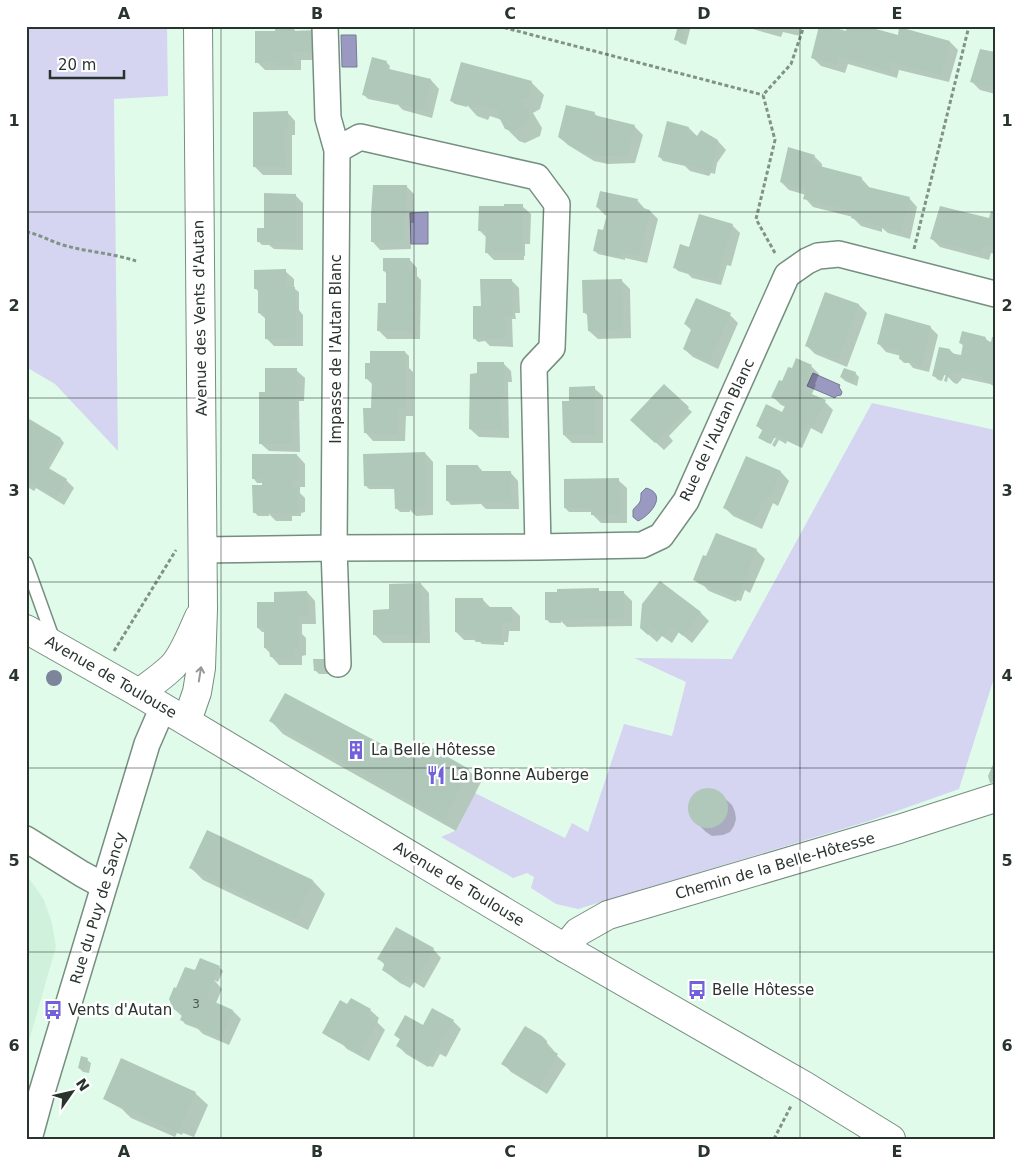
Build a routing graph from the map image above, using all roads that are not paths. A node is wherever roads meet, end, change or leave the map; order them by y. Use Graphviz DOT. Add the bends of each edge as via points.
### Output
graph roads {
  1 [pos="198,26"];
  2 [pos="325,26"];
  3 [pos="337,150"];
  4 [pos="995,294"];
  5 [pos="191,546"];
  6 [pos="538,547"];
  7 [pos="334,548"];
  8 [pos="26,563"];
  9 [pos="203,609"];
  10 [pos="26,629"];
  11 [pos="56,645"];
  12 [pos="338,664"];
  13 [pos="139,692"];
  14 [pos="163,707"];
  15 [pos="187,721"];
  16 [pos="995,798"];
  17 [pos="26,839"];
  18 [pos="104,886"];
  19 [pos="565,948"];
  20 [pos="29,1139"];
  21 [pos="892,1139"];
  1 -- 5 [label="street, Avenue des Vents d'Autan"];
  2 -- 3 [label="street, Impasse de l'Autan Blanc" via="328,118"];
  3 -- 6 [label="street" via="360,137 537,177 557,204 552,348 534,367"];
  3 -- 7 [label="street, Impasse de l'Autan Blanc"];
  4 -- 6 [label="street, Rue de l'Autan Blanc" via="839,254 818,256 807,261 787,275 686,501 661,536 642,546"];
  5 -- 7 [label="street, Rue de l'Autan Blanc"];
  5 -- 9 [label="street, Avenue des Vents d'Autan"];
  6 -- 7 [label="street, Rue de l'Autan Blanc"];
  7 -- 12 [label="street"];
  8 -- 11 [label="lane"];
  9 -- 13 [label="street, Avenue des Vents d'Autan" via="176,662"];
  15 -- 9 [label="street, Avenue des Vents d'Autan, one-way" via="201,668"];
  10 -- 11 [label="street, Avenue de Toulouse"];
  11 -- 13 [label="street, Avenue de Toulouse"];
  13 -- 14 [label="street, Avenue de Toulouse"];
  14 -- 15 [label="street, Avenue de Toulouse"];
  14 -- 18 [label="street, Rue du Puy de Sancy" via="148,744"];
  15 -- 19 [label="street, Avenue de Toulouse"];
  16 -- 19 [label="street, Chemin de la Belle-Hôtesse" via="608,915 578,932"];
  17 -- 18 [label="street"];
  18 -- 20 [label="street, Rue du Puy de Sancy"];
  19 -- 21 [label="street, Avenue de Toulouse"];
}
